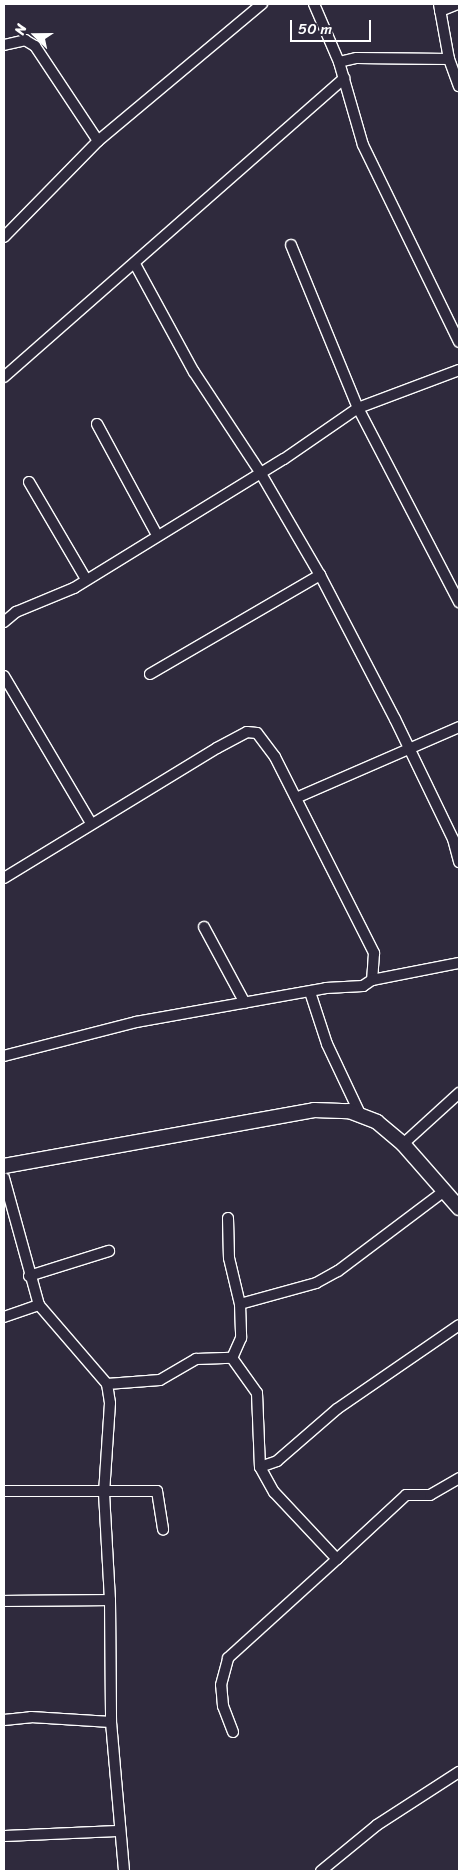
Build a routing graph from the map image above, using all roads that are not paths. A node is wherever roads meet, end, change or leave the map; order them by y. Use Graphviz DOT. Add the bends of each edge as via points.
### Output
graph roads {
  1 [pos="262,4"];
  2 [pos="314,4"];
  3 [pos="457,4"];
  4 [pos="439,7"];
  5 [pos="4,45"];
  6 [pos="449,59"];
  7 [pos="339,62"];
  8 [pos="344,78"];
  9 [pos="459,86"];
  10 [pos="98,141"];
  11 [pos="4,237"];
  12 [pos="291,245"];
  13 [pos="135,264"];
  14 [pos="459,342"];
  15 [pos="459,370"];
  16 [pos="4,377"];
  17 [pos="358,408"];
  18 [pos="97,424"];
  19 [pos="260,472"];
  20 [pos="29,482"];
  21 [pos="158,535"];
  22 [pos="320,575"];
  23 [pos="86,579"];
  24 [pos="459,602"];
  25 [pos="4,622"];
  26 [pos="150,674"];
  27 [pos="4,676"];
  28 [pos="459,727"];
  29 [pos="410,749"];
  30 [pos="296,798"];
  31 [pos="91,823"];
  32 [pos="459,862"];
  33 [pos="4,878"];
  34 [pos="204,927"];
  35 [pos="459,963"];
  36 [pos="372,980"];
  37 [pos="310,992"];
  38 [pos="245,1003"];
  39 [pos="4,1056"];
  40 [pos="459,1093"];
  41 [pos="360,1116"];
  42 [pos="404,1144"];
  43 [pos="4,1166"];
  44 [pos="4,1178"];
  45 [pos="443,1192"];
  46 [pos="459,1208"];
  47 [pos="228,1218"];
  48 [pos="109,1251"];
  49 [pos="29,1276"];
  50 [pos="240,1304"];
  51 [pos="39,1305"];
  52 [pos="4,1318"];
  53 [pos="459,1325"];
  54 [pos="232,1358"];
  55 [pos="107,1384"];
  56 [pos="260,1468"];
  57 [pos="459,1478"];
  58 [pos="4,1491"];
  59 [pos="104,1493"];
  60 [pos="163,1530"];
  61 [pos="337,1559"];
  62 [pos="110,1600"];
  63 [pos="4,1601"];
  64 [pos="4,1720"];
  65 [pos="111,1722"];
  66 [pos="233,1732"];
  67 [pos="459,1772"];
  68 [pos="118,1831"];
  69 [pos="4,1836"];
  70 [pos="124,1871"];
  71 [pos="321,1871"];
  1 -- 10 [label="street"];
  2 -- 7 [label="street"];
  3 -- 4 [label="street"];
  4 -- 6 [label="street"];
  5 -- 10 [label="street" via="25,40 35,46"];
  6 -- 7 [label="street" via="357,58"];
  6 -- 9 [label="street"];
  7 -- 8 [label="street"];
  8 -- 13 [label="street"];
  8 -- 14 [label="street" via="363,145"];
  10 -- 11 [label="street"];
  12 -- 17 [label="street"];
  13 -- 16 [label="street"];
  13 -- 19 [label="street" via="194,372"];
  15 -- 17 [label="street"];
  17 -- 19 [label="street"];
  17 -- 24 [label="street"];
  18 -- 21 [label="street"];
  19 -- 21 [label="street"];
  19 -- 22 [label="street"];
  20 -- 23 [label="street"];
  21 -- 23 [label="street"];
  22 -- 26 [label="street"];
  22 -- 29 [label="street"];
  23 -- 25 [label="street" via="16,612"];
  27 -- 31 [label="street"];
  28 -- 29 [label="street"];
  29 -- 30 [label="street"];
  29 -- 32 [label="street" via="453,839"];
  30 -- 31 [label="street" via="265,739 257,733 247,732"];
  30 -- 36 [label="street" via="374,953"];
  31 -- 33 [label="street"];
  34 -- 38 [label="street"];
  35 -- 36 [label="street"];
  36 -- 37 [label="street" via="363,986"];
  37 -- 38 [label="street"];
  37 -- 41 [label="street" via="328,1044"];
  38 -- 39 [label="street" via="136,1022"];
  40 -- 42 [label="street"];
  41 -- 42 [label="street" via="377,1122"];
  41 -- 43 [label="street" via="349,1111 314,1110"];
  42 -- 45 [label="street"];
  44 -- 49 [label="street"];
  45 -- 46 [label="street"];
  45 -- 50 [label="street" via="331,1275 316,1283"];
  47 -- 50 [label="street" via="229,1258"];
  48 -- 49 [label="street"];
  49 -- 51 [label="street"];
  50 -- 54 [label="street" via="242,1338"];
  51 -- 52 [label="street"];
  51 -- 55 [label="street"];
  53 -- 56 [label="street" via="337,1409 277,1461"];
  54 -- 55 [label="street" via="196,1359 160,1380"];
  54 -- 56 [label="street" via="256,1393"];
  55 -- 59 [label="street" via="110,1403"];
  56 -- 61 [label="street" via="274,1492"];
  57 -- 61 [label="street" via="430,1495 406,1495"];
  58 -- 59 [label="street"];
  59 -- 60 [label="street" via="156,1491"];
  59 -- 62 [label="street"];
  61 -- 66 [label="street" via="228,1658 221,1685 223,1706"];
  62 -- 63 [label="street"];
  62 -- 65 [label="street"];
  64 -- 65 [label="street" via="31,1717"];
  65 -- 68 [label="street"];
  67 -- 71 [label="street" via="377,1825"];
  68 -- 69 [label="street"];
  68 -- 70 [label="street"];
}
